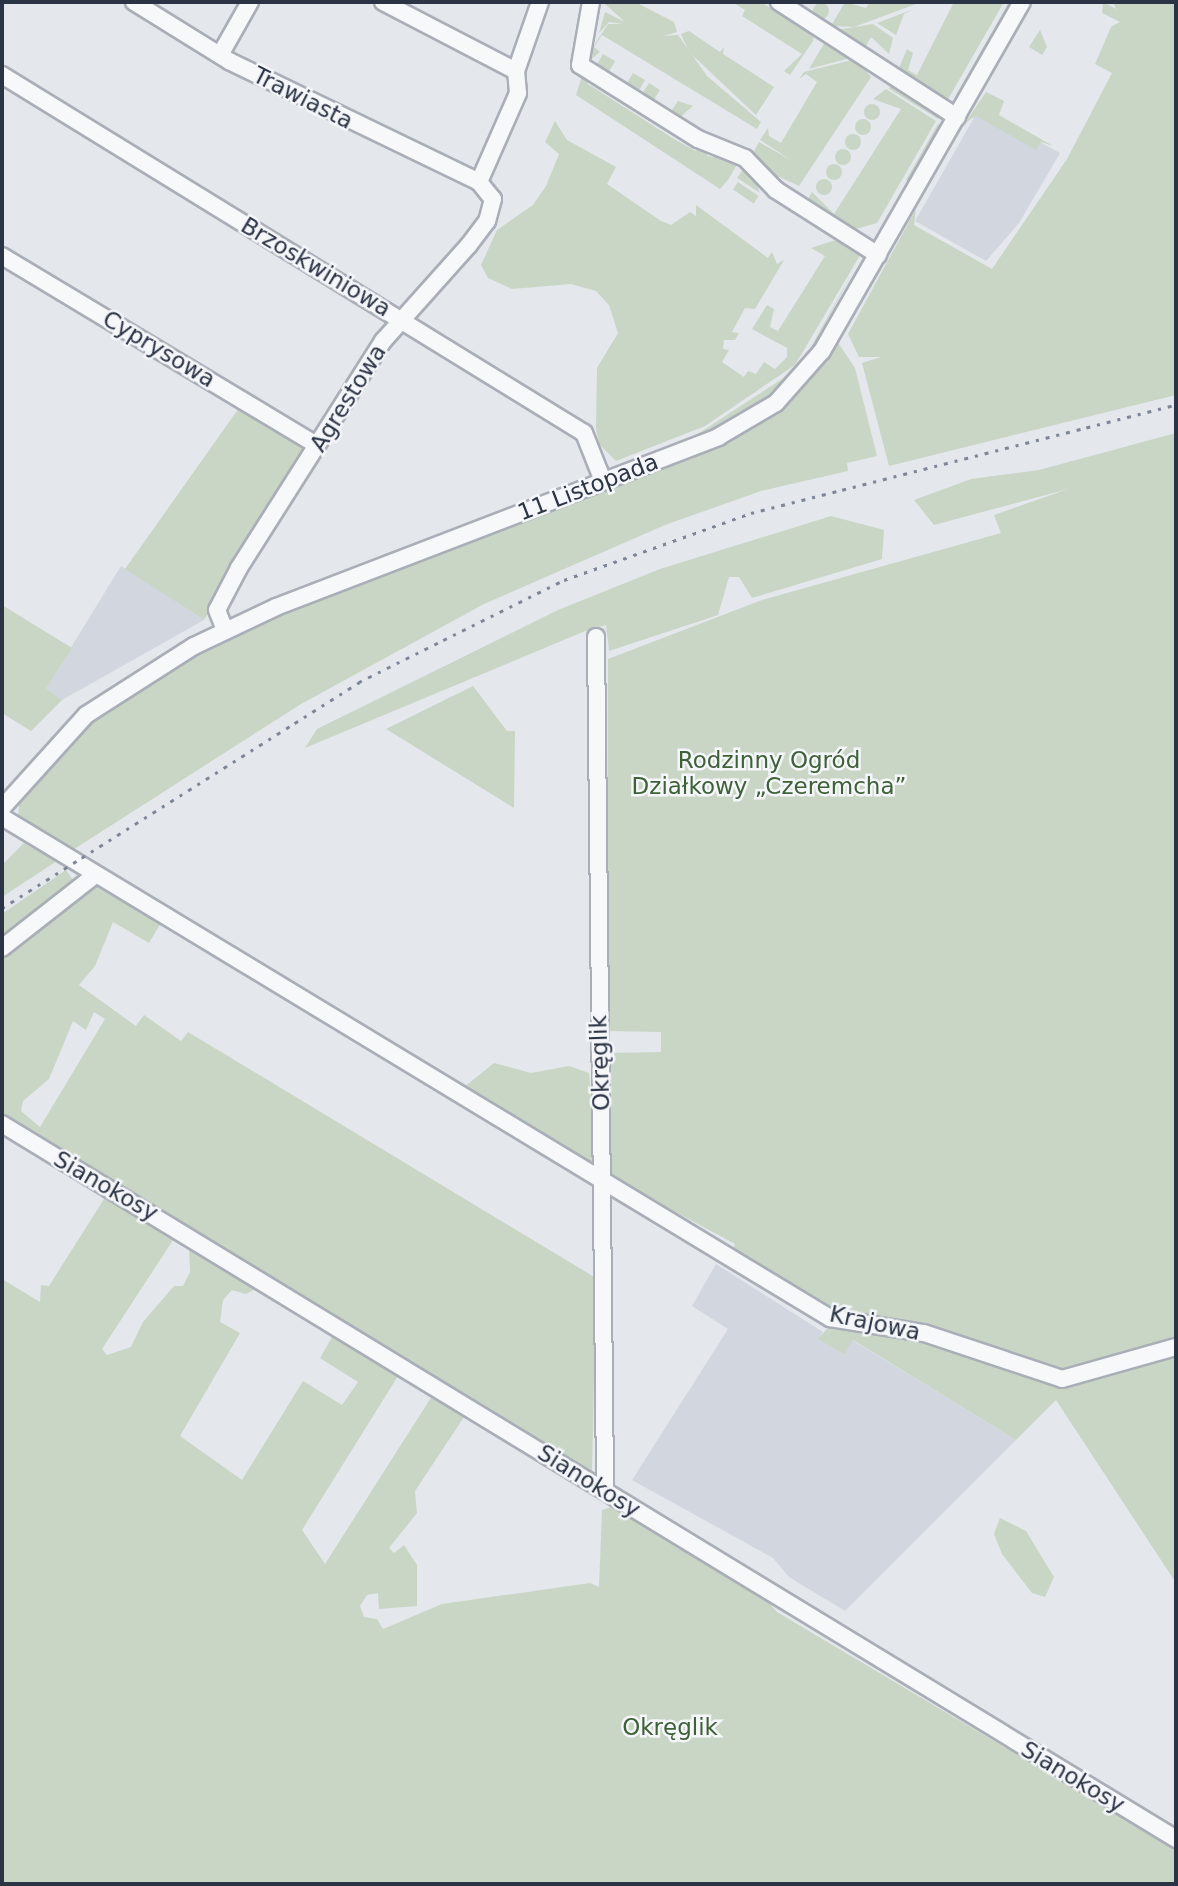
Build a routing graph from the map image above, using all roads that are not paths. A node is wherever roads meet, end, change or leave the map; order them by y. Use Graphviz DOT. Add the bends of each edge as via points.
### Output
graph roads {
  1 [pos="134,2"];
  2 [pos="250,2"];
  3 [pos="383,2"];
  4 [pos="540,2"];
  5 [pos="592,2"];
  6 [pos="779,2"];
  7 [pos="1022,2"];
  8 [pos="220,55"];
  9 [pos="516,71"];
  10 [pos="2,75"];
  11 [pos="957,117"];
  12 [pos="479,182"];
  13 [pos="878,255"];
  14 [pos="2,256"];
  15 [pos="402,320"];
  16 [pos="316,445"];
  17 [pos="603,481"];
  18 [pos="225,630"];
  19 [pos="596,637"];
  20 [pos="2,808"];
  21 [pos="2,817"];
  22 [pos="95,875"];
  23 [pos="2,948"];
  24 [pos="2,1124"];
  25 [pos="599,1180"];
  26 [pos="1176,1347"];
  27 [pos="605,1489"];
  28 [pos="1176,1839"];
  1 -- 8 [label="street, Trawiasta"];
  2 -- 8 [label="street"];
  3 -- 9 [label="street"];
  4 -- 9 [label="street"];
  5 -- 13 [label="street" via="580,65 698,139 745,158 776,190"];
  6 -- 11 [label="street"];
  7 -- 11 [label="street, 11 Listopada"];
  8 -- 12 [label="street, Trawiasta"];
  9 -- 12 [label="street" via="519,93"];
  10 -- 15 [label="street, Brzoskwiniowa"];
  11 -- 13 [label="street, 11 Listopada"];
  12 -- 15 [label="street, Agrestowa" via="493,199 487,221"];
  13 -- 17 [label="street, 11 Listopada" via="814,362 776,403 725,434"];
  14 -- 16 [label="street, Cyprysowa"];
  15 -- 16 [label="street, Agrestowa"];
  15 -- 17 [label="street, Brzoskwiniowa" via="584,433"];
  16 -- 18 [label="street, Agrestowa" via="223,595 217,610"];
  17 -- 18 [label="street, 11 Listopada"];
  18 -- 20 [label="street, 11 Listopada" via="95,708"];
  19 -- 25 [label="street, Okręglik"];
  21 -- 22 [label="street, Krajowa"];
  22 -- 23 [label="street"];
  22 -- 25 [label="street, Krajowa"];
  24 -- 27 [label="street, Sianokosy"];
  25 -- 26 [label="street, Krajowa" via="830,1318 924,1333 1062,1379"];
  25 -- 27 [label="street, Okręglik"];
  27 -- 28 [label="street, Sianokosy"];
}
